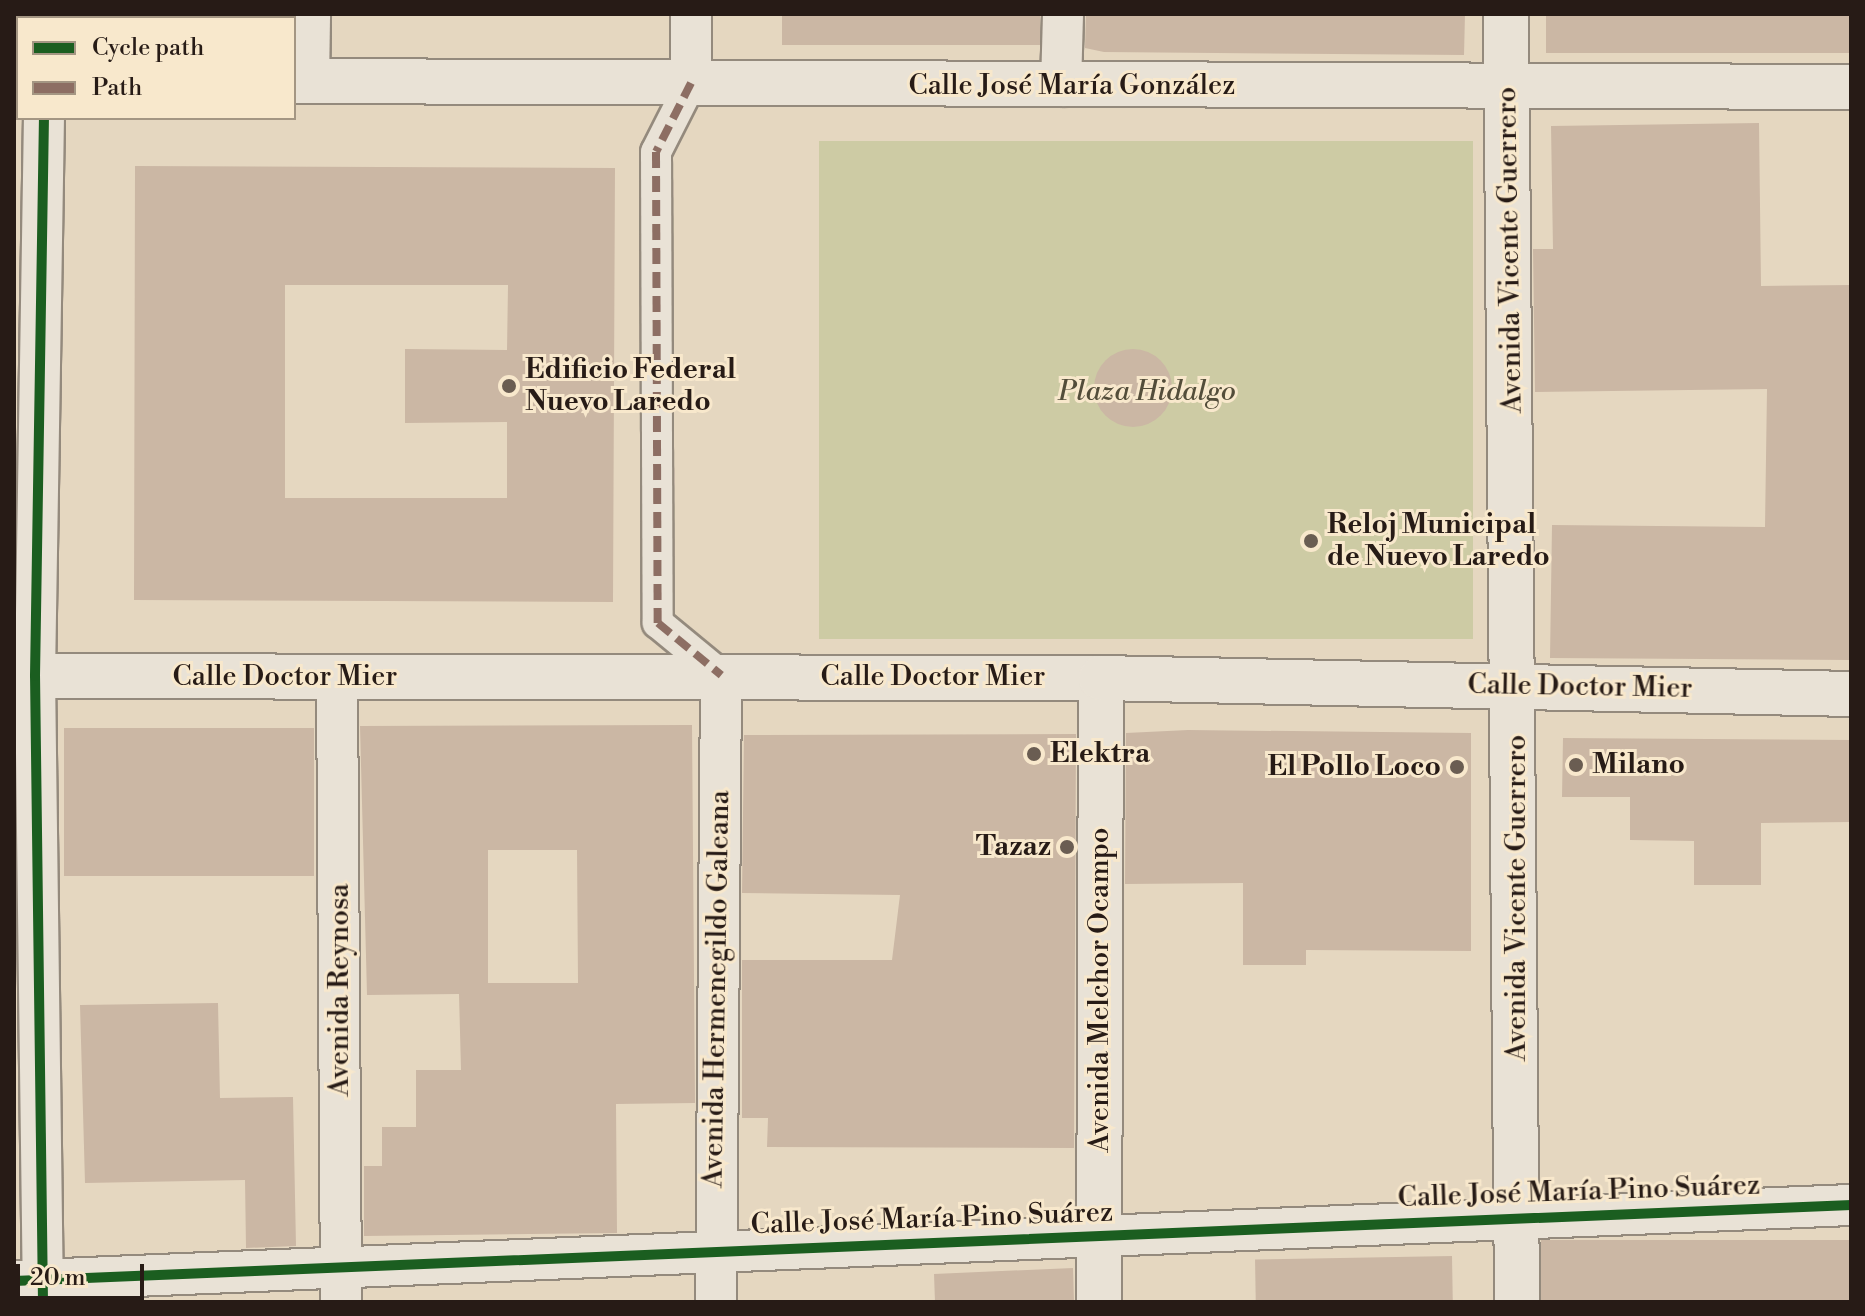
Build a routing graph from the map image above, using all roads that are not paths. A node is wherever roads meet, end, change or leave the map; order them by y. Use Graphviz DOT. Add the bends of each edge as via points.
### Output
graph roads {
  1 [pos="310,14"];
  2 [pos="691,14"];
  3 [pos="1063,14"];
  4 [pos="1506,14"];
  5 [pos="301,81"];
  6 [pos="691,83"];
  7 [pos="1061,86"];
  8 [pos="1851,87"];
  9 [pos="1507,88"];
  10 [pos="44,120"];
  11 [pos="721,675"];
  12 [pos="24,676"];
  13 [pos="337,678"];
  14 [pos="1101,678"];
  15 [pos="1517,685"];
  16 [pos="1851,694"];
  17 [pos="1851,1205"];
  18 [pos="1518,1219"];
  19 [pos="1098,1236"];
  20 [pos="715,1252"];
  21 [pos="342,1285"];
  22 [pos="34,1288"];
  23 [pos="716,1302"];
  24 [pos="1099,1302"];
  25 [pos="1517,1302"];
  1 -- 5 [label="street"];
  2 -- 6 [label="street"];
  3 -- 7 [label="street"];
  4 -- 9 [label="main road, Avenida Vicente Guerrero"];
  5 -- 6 [label="main road, Calle José María González"];
  6 -- 7 [label="main road, Calle José María González"];
  6 -- 11 [label="street" via="656,152 658,623"];
  7 -- 9 [label="main road, Calle José María González"];
  8 -- 9 [label="main road, Calle José María González"];
  9 -- 15 [label="main road, Avenida Vicente Guerrero"];
  10 -- 12 [label="street"];
  11 -- 13 [label="main road, Calle Doctor Mier"];
  11 -- 14 [label="main road, Calle Doctor Mier"];
  11 -- 20 [label="street, Avenida Hermenegildo Galeana"];
  12 -- 13 [label="main road, Calle Doctor Mier"];
  12 -- 22 [label="street"];
  13 -- 21 [label="street, Avenida Reynosa"];
  14 -- 15 [label="main road, Calle Doctor Mier"];
  14 -- 19 [label="main road, Avenida Melchor Ocampo"];
  15 -- 16 [label="main road, Calle Doctor Mier"];
  15 -- 18 [label="main road, Avenida Vicente Guerrero"];
  17 -- 18 [label="street, Calle José María Pino Suárez"];
  18 -- 19 [label="street, Calle José María Pino Suárez"];
  18 -- 25 [label="main road, Avenida Vicente Guerrero"];
  19 -- 20 [label="street, Calle José María Pino Suárez"];
  19 -- 24 [label="main road, Avenida Melchor Ocampo"];
  20 -- 21 [label="street, Calle José María Pino Suárez"];
  20 -- 23 [label="street, Avenida Hermenegildo Galeana"];
  21 -- 22 [label="street, Calle José María Pino Suárez"];
}
